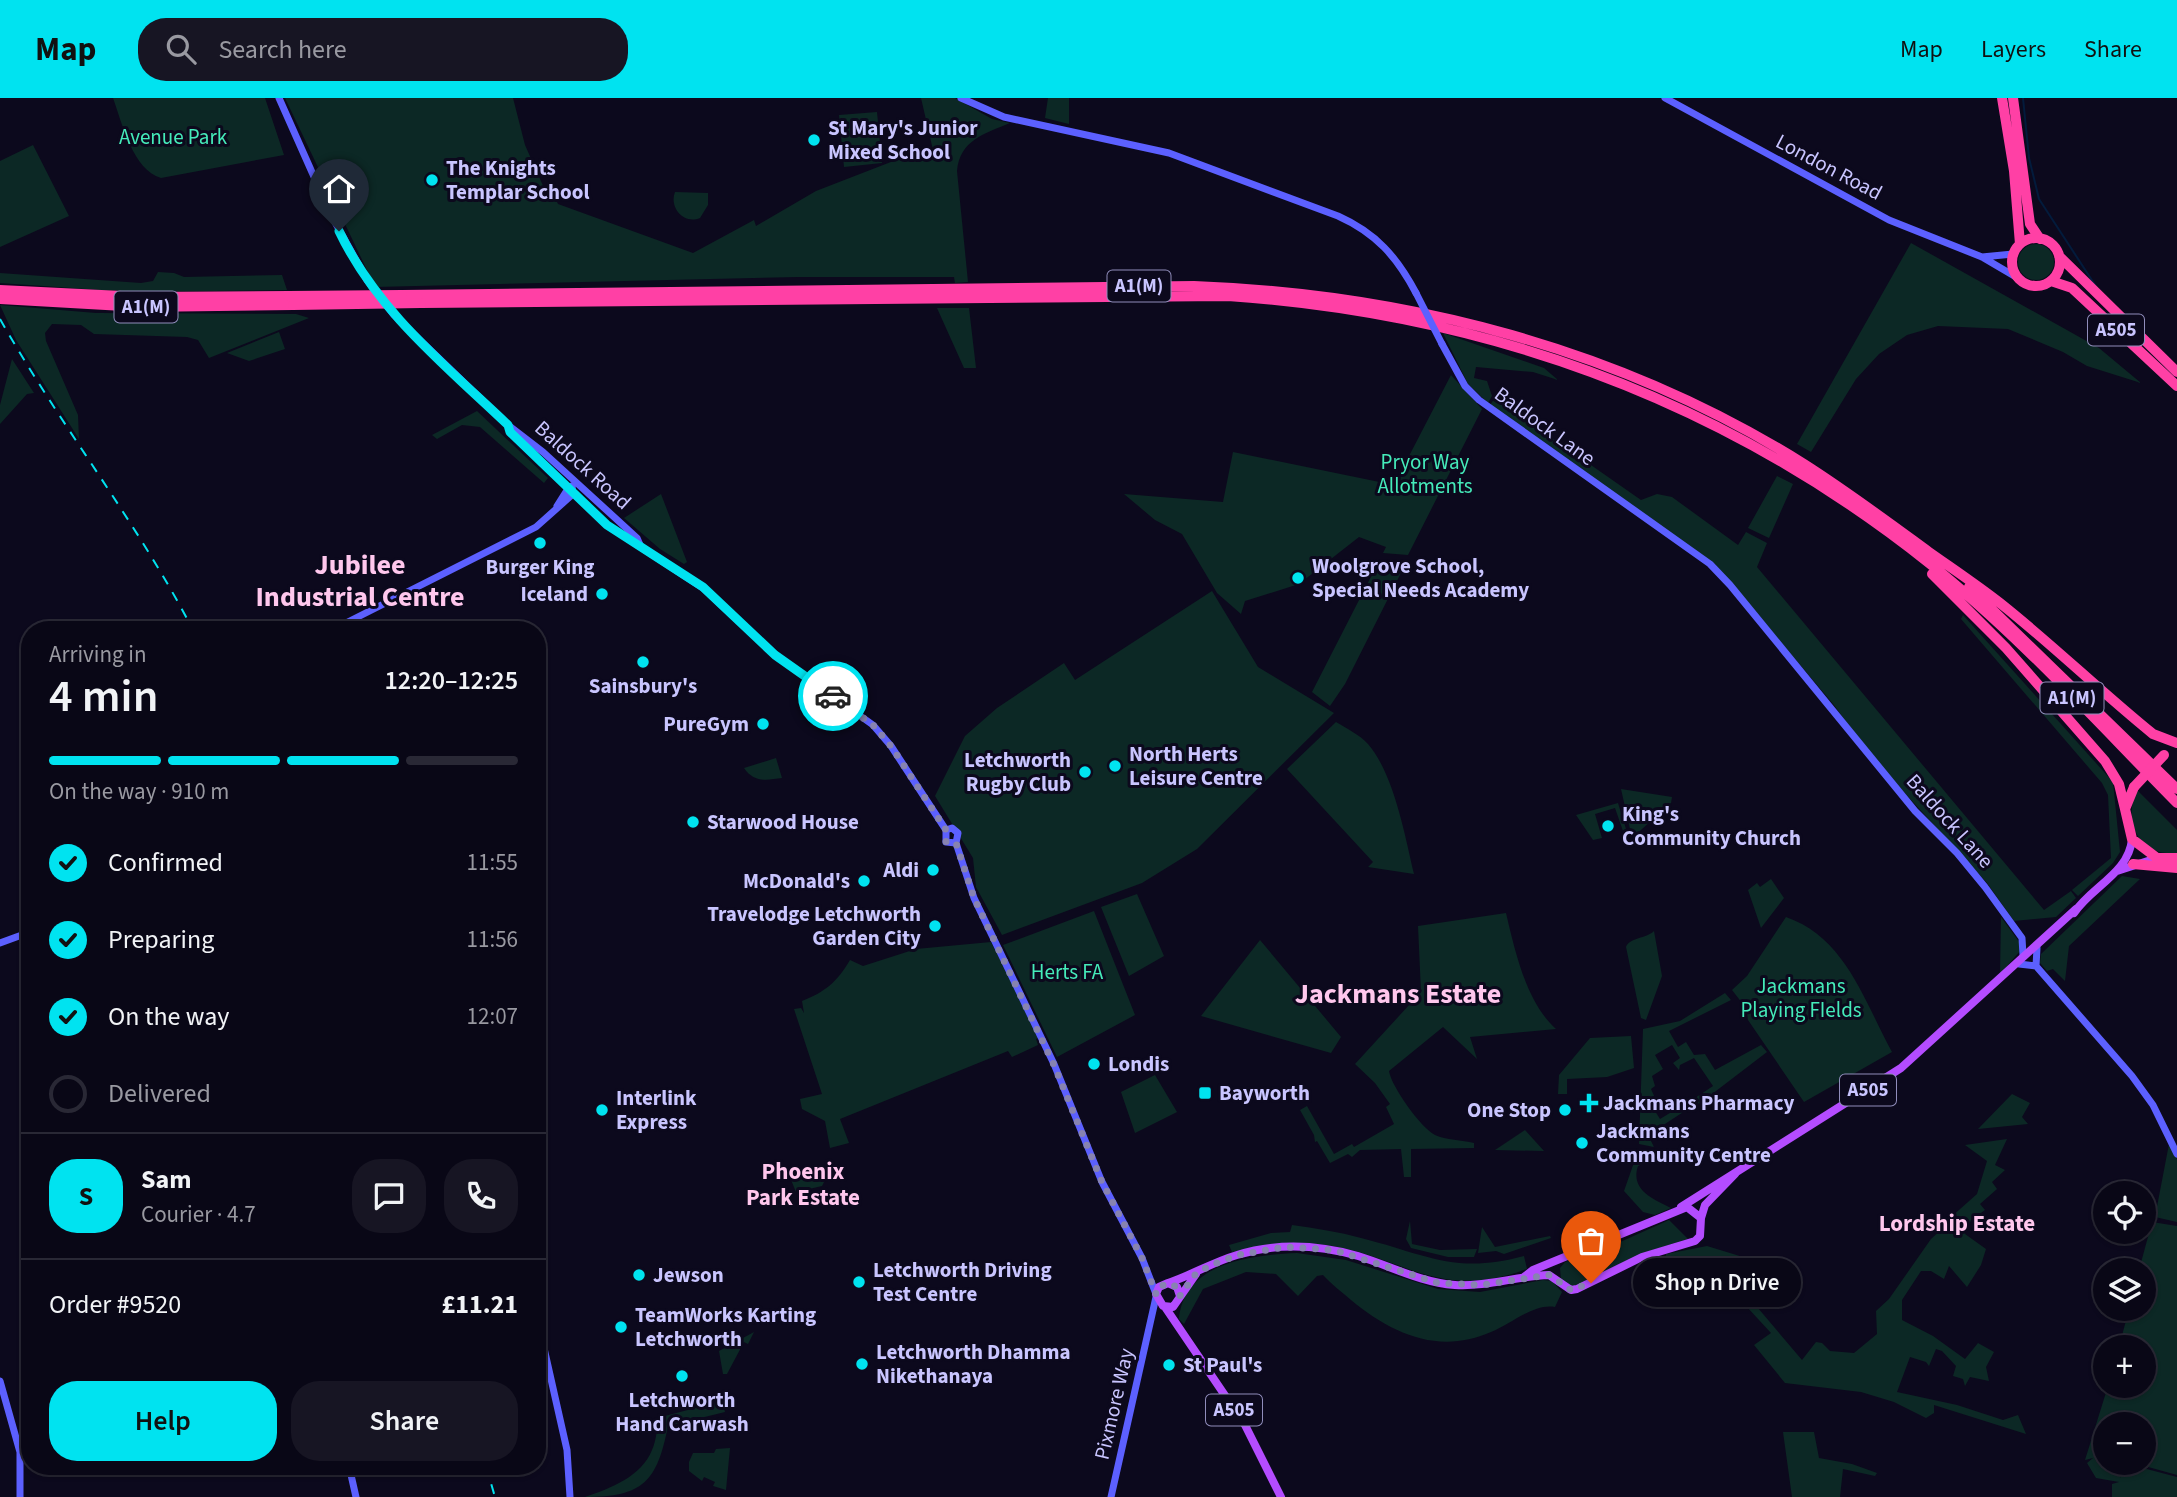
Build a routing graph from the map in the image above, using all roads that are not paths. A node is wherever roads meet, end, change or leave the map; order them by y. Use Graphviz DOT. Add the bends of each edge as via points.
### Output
graph roads {
  1 [pos="279,98"];
  2 [pos="961,98"];
  3 [pos="1665,98"];
  4 [pos="2002,98"];
  5 [pos="2013,98"];
  6 [pos="2040,239"];
  7 [pos="2020,244"];
  8 [pos="2013,254"];
  9 [pos="2059,256"];
  10 [pos="1982,257"];
  11 [pos="2016,277"];
  12 [pos="2051,281"];
  13 [pos="0,290"];
  14 [pos="0,299"];
  15 [pos="291,300"];
  16 [pos="2177,372"];
  17 [pos="2177,386"];
  18 [pos="571,488"];
  19 [pos="1895,537"];
  20 [pos="640,545"];
  21 [pos="1929,552"];
  22 [pos="350,621"];
  23 [pos="2177,745"];
  24 [pos="2177,789"];
  25 [pos="2177,803"];
  26 [pos="2125,809"];
  27 [pos="2132,839"];
  28 [pos="2157,858"];
  29 [pos="2177,858"];
  30 [pos="2133,864"];
  31 [pos="2177,868"];
  32 [pos="2115,873"];
  33 [pos="21,935"];
  34 [pos="2022,938"];
  35 [pos="0,943"];
  36 [pos="2038,944"];
  37 [pos="2023,955"];
  38 [pos="2019,964"];
  39 [pos="2036,966"];
  40 [pos="1988,989"];
  41 [pos="2177,1154"];
  42 [pos="1735,1174"];
  43 [pos="1677,1210"];
  44 [pos="1701,1218"];
  45 [pos="1142,1258"];
  46 [pos="1558,1261"];
  47 [pos="1198,1271"];
  48 [pos="1524,1277"];
  49 [pos="1558,1280"];
  50 [pos="1167,1283"];
  51 [pos="1156,1295"];
  52 [pos="1180,1298"];
  53 [pos="1164,1306"];
  54 [pos="1152,1318"];
  55 [pos="1179,1327"];
  56 [pos="546,1357"];
  57 [pos="0,1381"];
  58 [pos="351,1475"];
  59 [pos="20,1497"];
  60 [pos="356,1497"];
  61 [pos="570,1497"];
  62 [pos="1111,1497"];
  63 [pos="1281,1497"];
  1 -- 18 [label="street, Baldock Road" via="331,215 367,280 394,316 515,428"];
  2 -- 34 [label="street, Baldock Lane, bridge" via="1004,117 1168,153 1362,228 1387,248 1465,386 1486,406 1710,564 1839,714 1914,811 1957,853"];
  3 -- 10 [label="street, London Road" via="1889,220"];
  4 -- 7 [label="highway"];
  5 -- 6 [label="highway" via="2030,224"];
  6 -- 7 [label="highway"];
  6 -- 9 [label="highway" via="2052,244"];
  7 -- 8 [label="highway"];
  8 -- 10 [label="street, London Road"];
  8 -- 11 [label="highway"];
  9 -- 12 [label="highway"];
  9 -- 16 [label="highway, A505"];
  10 -- 11 [label="street, London Road"];
  11 -- 12 [label="highway" via="2037,286"];
  12 -- 17 [label="highway, A505" via="2072,288"];
  13 -- 15 [label="highway, A1(M)"];
  14 -- 15 [label="highway, A1(M)" via="141,307"];
  15 -- 19 [label="highway, A1(M), bridge" via="421,303 1171,295 1263,298 1356,309 1493,338 1625,384 1771,455"];
  15 -- 21 [label="highway, A1(M), bridge" via="1172,286 1261,289 1365,302 1516,336 1661,389 1803,464"];
  18 -- 20 [label="street, Baldock Road" via="632,544"];
  18 -- 20 [label="street, Baldock Road" via="638,538"];
  18 -- 22 [label="street" via="536,527"];
  19 -- 25 [label="highway, A1(M)" via="1991,619"];
  19 -- 26 [label="highway" via="2006,648 2105,761 2119,783"];
  20 -- 45 [label="street, Baldock Road" via="703,587 775,655 873,725 946,830 958,833 956,843 974,898 1054,1065 1102,1182"];
  21 -- 23 [label="highway" via="2000,603 2153,734"];
  21 -- 24 [label="highway, A1(M)" via="1996,610"];
  23 -- 26 [label="highway, bridge" via="2134,787"];
  26 -- 27 [label="highway"];
  27 -- 28 [label="highway"];
  27 -- 32 [label="main road, A505" via="2129,853"];
  28 -- 29 [label="highway"];
  28 -- 30 [label="main road, A505"];
  30 -- 31 [label="highway"];
  30 -- 32 [label="main road, A505"];
  32 -- 36 [label="main road, A505"];
  33 -- 35 [label="street"];
  34 -- 36 [label="street"];
  34 -- 37 [label="street"];
  36 -- 37 [label="main road, A505"];
  36 -- 38 [label="main road, A505"];
  36 -- 39 [label="street"];
  37 -- 40 [label="main road, A505"];
  38 -- 39 [label="street"];
  38 -- 40 [label="main road, A505"];
  39 -- 41 [label="street" via="2132,1076 2153,1105"];
  40 -- 42 [label="main road, A505" via="1901,1068"];
  42 -- 43 [label="main road, A505"];
  42 -- 44 [label="main road, A505" via="1705,1205"];
  43 -- 44 [label="main road" via="1687,1207"];
  43 -- 46 [label="main road"];
  44 -- 49 [label="main road" via="1700,1236 1695,1241 1642,1257 1577,1289"];
  45 -- 50 [label="street" via="1154,1275"];
  45 -- 51 [label="street"];
  46 -- 48 [label="main road"];
  46 -- 49 [label="main road"];
  47 -- 48 [label="main road" via="1263,1249 1311,1247 1360,1257 1438,1283 1481,1285"];
  47 -- 50 [label="main road"];
  47 -- 52 [label="main road"];
  48 -- 49 [label="main road" via="1549,1275"];
  50 -- 51 [label="main road"];
  50 -- 52 [label="main road" via="1177,1287"];
  51 -- 53 [label="main road"];
  51 -- 54 [label="street, Pixmore Way"];
  52 -- 53 [label="main road" via="1173,1307"];
  52 -- 55 [label="main road"];
  53 -- 54 [label="street, Pixmore Way"];
  53 -- 55 [label="main road, A505"];
  54 -- 62 [label="street, Pixmore Way"];
  55 -- 63 [label="main road, A505" via="1245,1425"];
  56 -- 61 [label="street" via="567,1450"];
  57 -- 59 [label="street" via="20,1452"];
  58 -- 60 [label="street"];
}
